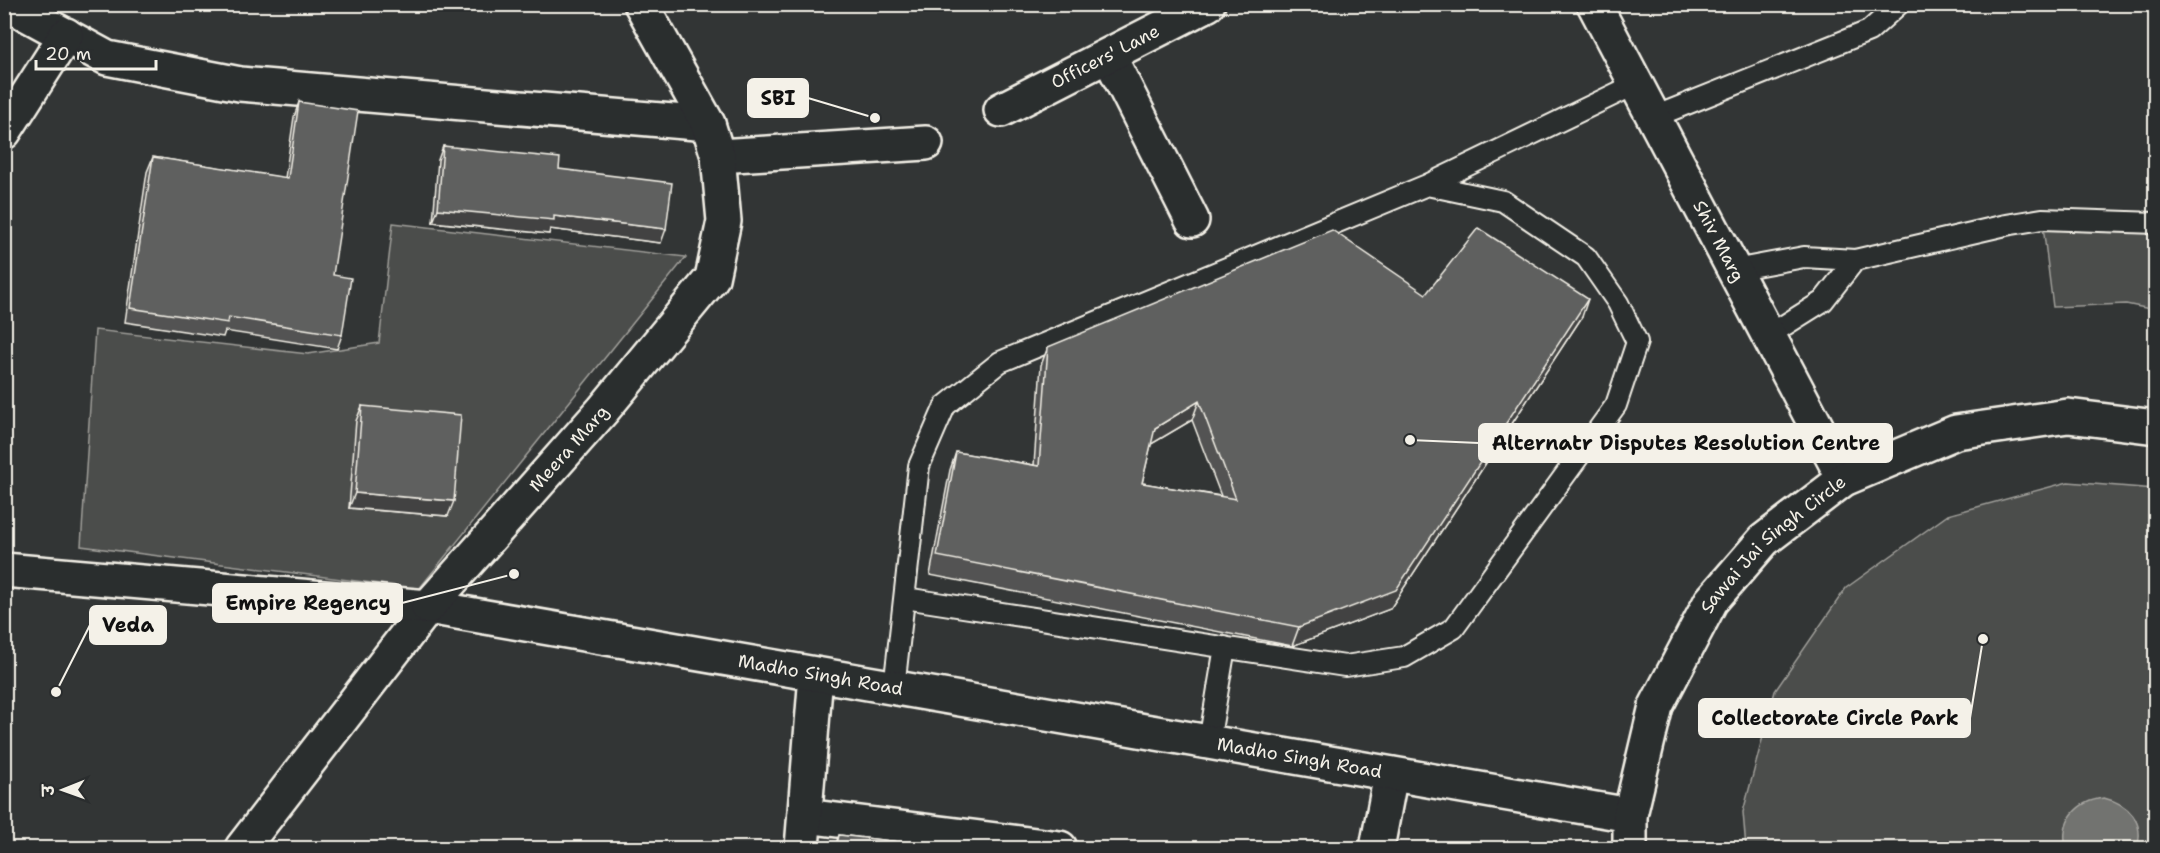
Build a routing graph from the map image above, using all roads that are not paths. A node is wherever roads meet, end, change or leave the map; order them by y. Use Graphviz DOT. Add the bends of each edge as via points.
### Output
graph roads {
  1 [pos="8,4"];
  2 [pos="641,4"];
  3 [pos="1208,4"];
  4 [pos="1594,4"];
  5 [pos="1899,4"];
  6 [pos="66,35"];
  7 [pos="1109,56"];
  8 [pos="1636,84"];
  9 [pos="1001,110"];
  10 [pos="1654,117"];
  11 [pos="708,124"];
  12 [pos="4,132"];
  13 [pos="926,143"];
  14 [pos="718,156"];
  15 [pos="1427,185"];
  16 [pos="1192,220"];
  17 [pos="2156,223"];
  18 [pos="1855,260"];
  19 [pos="1734,270"];
  20 [pos="1769,335"];
  21 [pos="2156,427"];
  22 [pos="1844,479"];
  23 [pos="4,570"];
  24 [pos="905,598"];
  25 [pos="428,608"];
  26 [pos="1225,647"];
  27 [pos="816,675"];
  28 [pos="894,688"];
  29 [pos="1209,742"];
  30 [pos="1391,774"];
  31 [pos="1630,815"];
  32 [pos="805,816"];
  33 [pos="242,849"];
  34 [pos="802,849"];
  35 [pos="1060,849"];
  36 [pos="1377,849"];
  37 [pos="1630,849"];
  1 -- 6 [label="street"];
  2 -- 11 [label="street, Meera Marg"];
  3 -- 7 [label="street, Officers' Lane"];
  4 -- 8 [label="street, Shiv Marg"];
  5 -- 10 [label="lane" via="1869,31"];
  6 -- 11 [label="street" via="107,58 240,84"];
  6 -- 12 [label="street"];
  7 -- 9 [label="street, Officers' Lane"];
  7 -- 16 [label="street"];
  8 -- 10 [label="street, Shiv Marg"];
  8 -- 15 [label="lane"];
  10 -- 19 [label="street, Shiv Marg"];
  11 -- 14 [label="street, Meera Marg"];
  13 -- 14 [label="street"];
  14 -- 25 [label="street, Meera Marg" via="724,221 712,278 603,410"];
  15 -- 24 [label="lane" via="1000,362 945,406 919,466"];
  15 -- 26 [label="lane" via="1503,201 1586,257 1618,303 1637,342 1616,405 1454,628 1404,657 1345,666"];
  17 -- 18 [label="lane" via="2042,219"];
  18 -- 19 [label="lane" via="1804,258"];
  18 -- 20 [label="lane" via="1823,301"];
  19 -- 20 [label="street, Shiv Marg"];
  20 -- 22 [label="street, Shiv Marg"];
  21 -- 22 [label="street, Sawai Jai Singh Circle" via="2068,416 1956,432"];
  22 -- 31 [label="street, Sawai Jai Singh Circle" via="1764,540 1711,601 1656,706"];
  23 -- 25 [label="street, Madho Singh Road"];
  24 -- 26 [label="lane"];
  24 -- 28 [label="lane"];
  25 -- 27 [label="street, Madho Singh Road"];
  25 -- 33 [label="street, Meera Marg"];
  26 -- 29 [label="lane"];
  27 -- 28 [label="street, Madho Singh Road"];
  27 -- 32 [label="street"];
  28 -- 29 [label="street, Madho Singh Road"];
  29 -- 30 [label="street, Madho Singh Road"];
  30 -- 31 [label="street, Madho Singh Road"];
  30 -- 36 [label="street"];
  31 -- 37 [label="street, Sawai Jai Singh Circle"];
  32 -- 34 [label="street"];
  32 -- 35 [label="street"];
}
